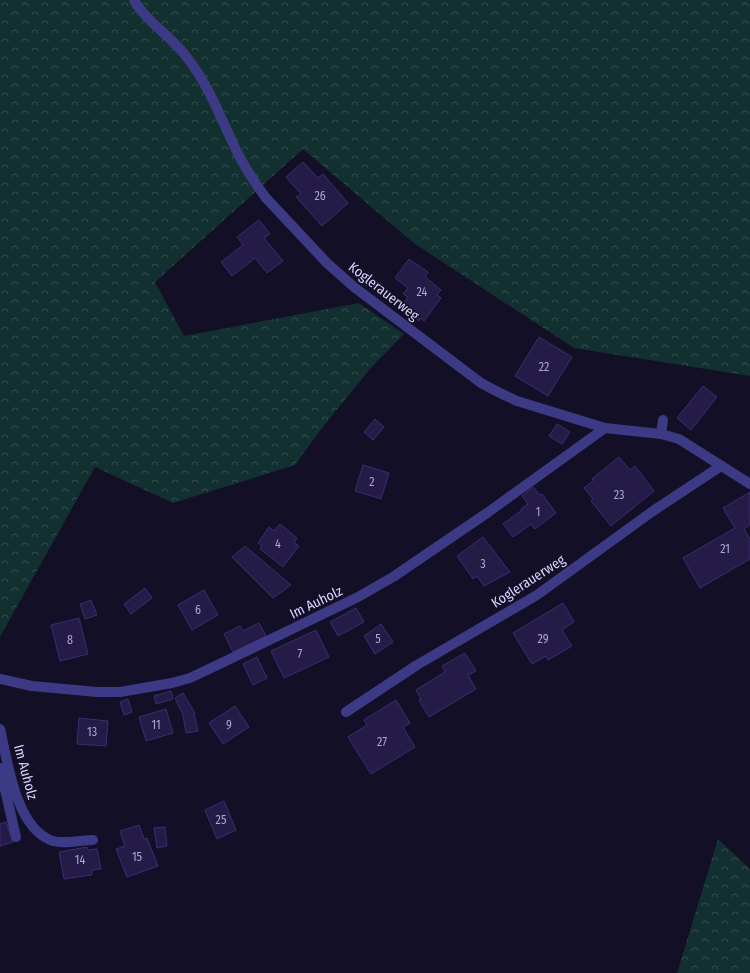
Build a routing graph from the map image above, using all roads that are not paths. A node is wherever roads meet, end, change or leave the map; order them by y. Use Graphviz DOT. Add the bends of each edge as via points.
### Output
graph roads {
  1 [pos="134,0"];
  2 [pos="664,420"];
  3 [pos="605,428"];
  4 [pos="661,434"];
  5 [pos="721,466"];
  6 [pos="749,482"];
  7 [pos="0,679"];
  8 [pos="346,712"];
  9 [pos="0,729"];
  10 [pos="0,768"];
  11 [pos="16,837"];
  12 [pos="93,840"];
  1 -- 3 [label="street, Koglerauerweg" via="140,10 180,47 189,60 214,102 254,182 327,263 354,287 481,383 517,401"];
  2 -- 4 [label="street"];
  3 -- 4 [label="street, Koglerauerweg"];
  3 -- 7 [label="street, Im Auholz" via="400,572 358,597 190,678 120,692 32,686"];
  4 -- 5 [label="street, Koglerauerweg" via="679,440"];
  5 -- 6 [label="street, Koglerauerweg"];
  5 -- 8 [label="street, Koglerauerweg" via="653,511 560,579 417,665"];
  9 -- 12 [label="street, Im Auholz" via="20,806 32,826 52,840"];
  10 -- 11 [label="street, Im Auholz"];
}
